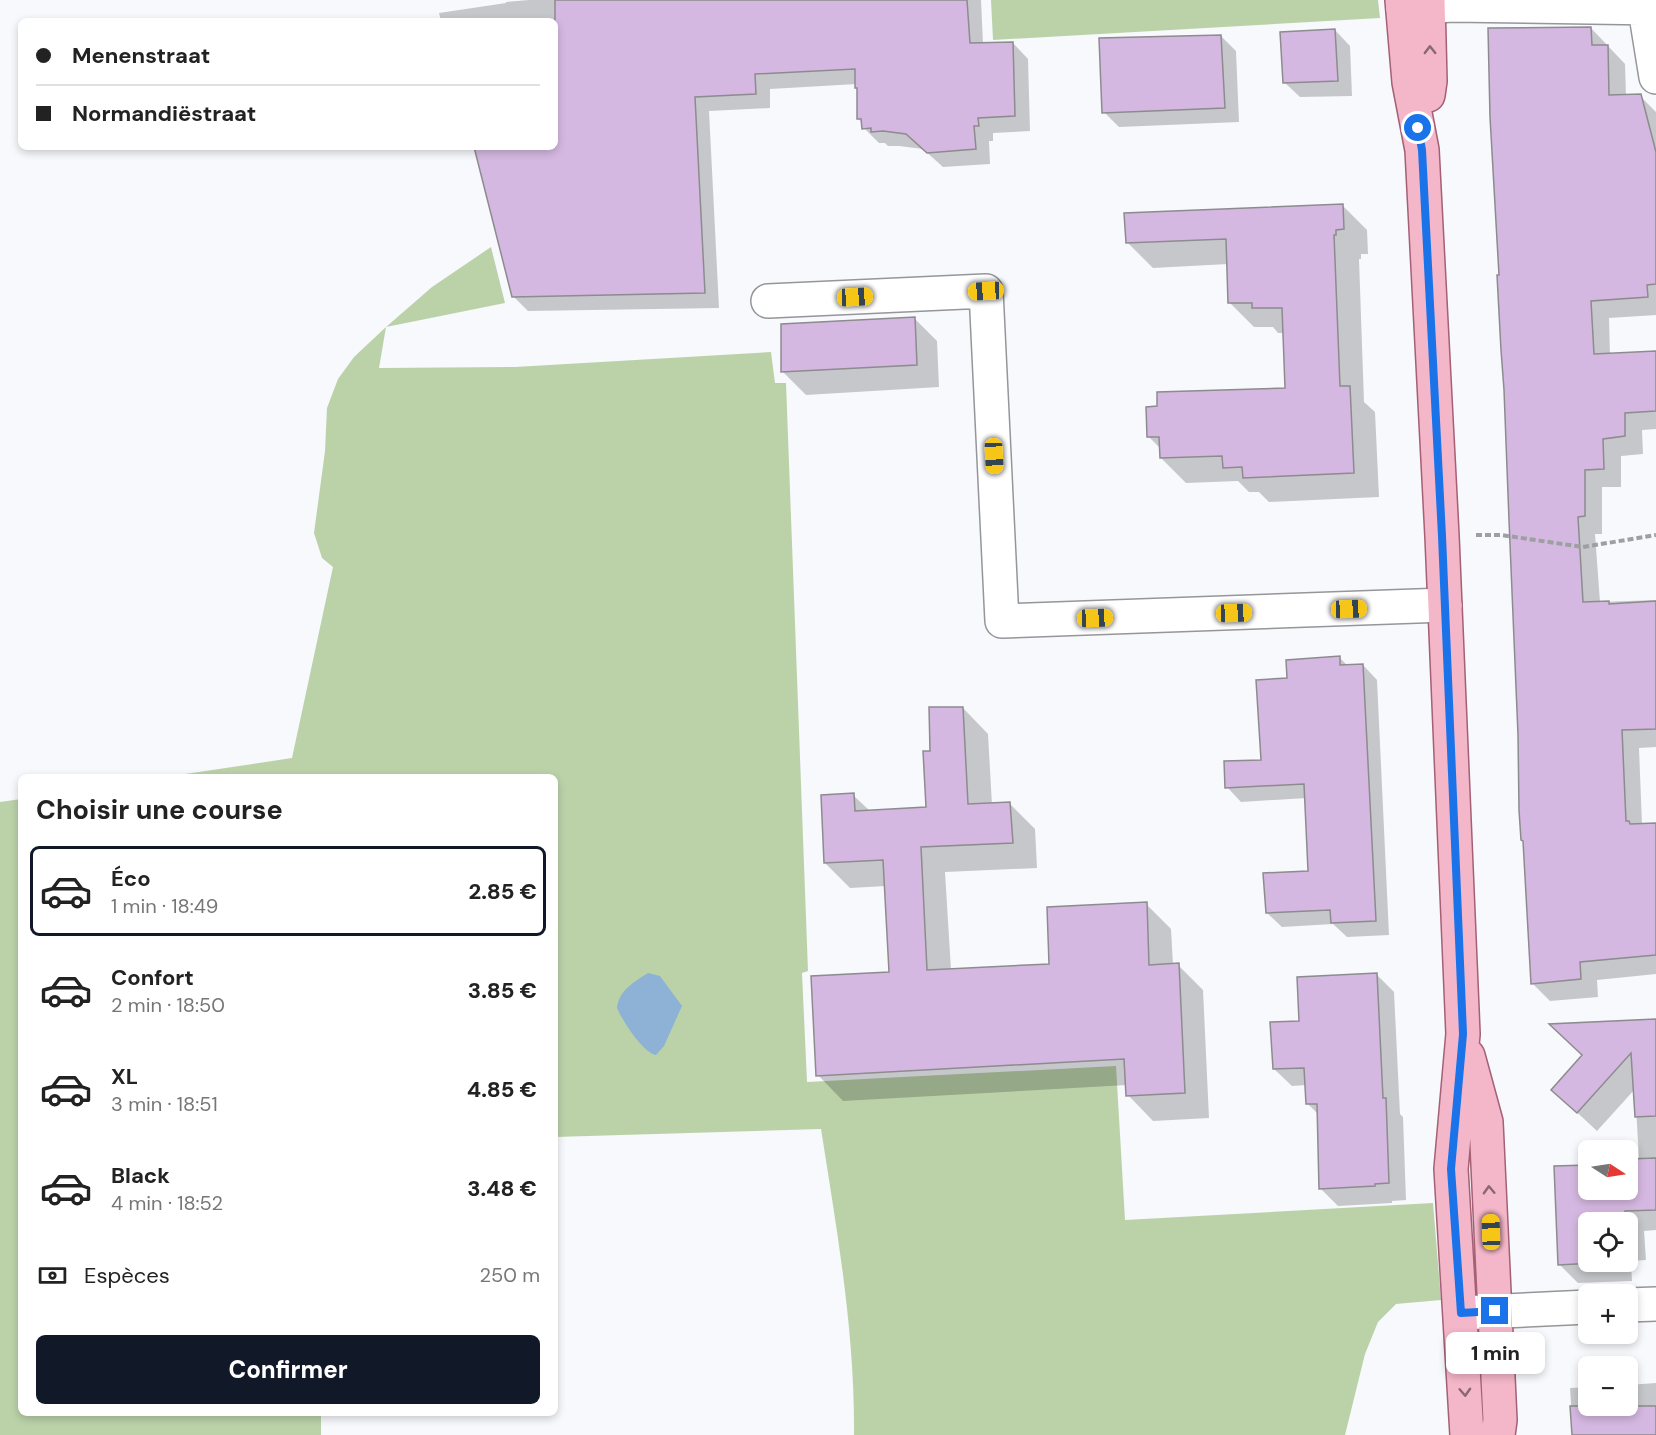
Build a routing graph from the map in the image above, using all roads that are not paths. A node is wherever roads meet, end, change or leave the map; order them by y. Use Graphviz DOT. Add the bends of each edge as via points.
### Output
graph roads {
  1 [pos="1416,4"];
  2 [pos="1651,8"];
  3 [pos="1656,77"];
  4 [pos="768,301"];
  5 [pos="1445,605"];
  6 [pos="1463,1034"];
  7 [pos="1656,1304"];
  8 [pos="1638,1305"];
  9 [pos="1578,1307"];
  10 [pos="1495,1311"];
  11 [pos="1461,1313"];
  12 [pos="1467,1435"];
  13 [pos="1498,1435"];
  1 -- 2 [label="street"];
  1 -- 5 [label="main road" via="1409,82 1422,150"];
  2 -- 3 [label="street"];
  4 -- 5 [label="street" via="986,291 1002,621"];
  5 -- 6 [label="main road"];
  10 -- 6 [label="main road, one-way" via="1486,1122"];
  6 -- 11 [label="main road" via="1451,1169"];
  7 -- 8 [label="street"];
  9 -- 10 [label="street"];
  10 -- 11 [label="street"];
  10 -- 13 [label="main road"];
  11 -- 12 [label="main road, one-way"];
}
